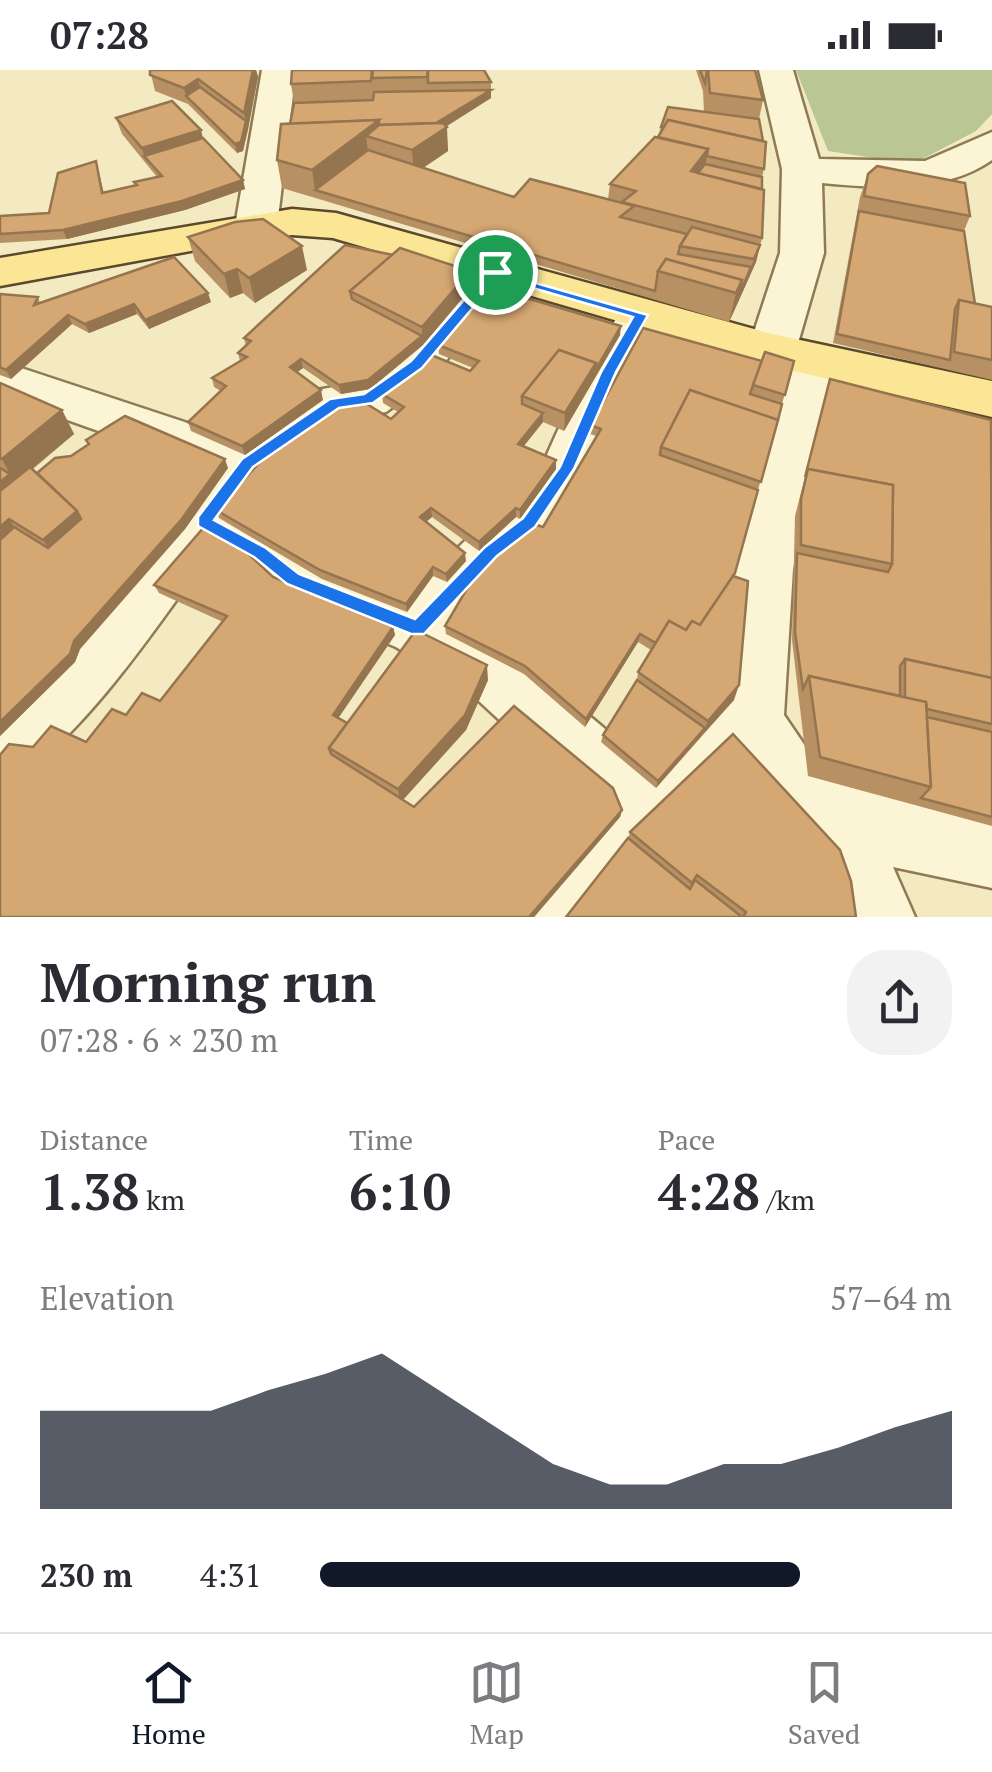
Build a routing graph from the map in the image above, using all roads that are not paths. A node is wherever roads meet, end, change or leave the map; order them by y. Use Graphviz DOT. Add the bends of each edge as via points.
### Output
graph roads {
  1 [pos="279,70"];
  2 [pos="776,70"];
  3 [pos="992,143"];
  4 [pos="802,169"];
  5 [pos="256,226"];
  6 [pos="0,272"];
  7 [pos="495,272"];
  8 [pos="641,315"];
  9 [pos="794,355"];
  10 [pos="0,378"];
  11 [pos="992,398"];
  12 [pos="248,463"];
  13 [pos="204,522"];
  14 [pos="418,628"];
  15 [pos="751,722"];
  16 [pos="0,753"];
  17 [pos="648,810"];
  18 [pos="834,818"];
  19 [pos="992,852"];
  20 [pos="551,917"];
  21 [pos="876,917"];
  1 -- 5 [label="street"];
  2 -- 4 [label="street"];
  3 -- 4 [label="street" via="929,174"];
  4 -- 9 [label="street"];
  5 -- 6 [label="main road"];
  5 -- 7 [label="main road" via="336,226"];
  7 -- 8 [label="main road"];
  7 -- 12 [label="street" via="416,364 368,399 336,403"];
  8 -- 9 [label="main road"];
  8 -- 14 [label="street" via="566,469 529,522"];
  9 -- 11 [label="main road"];
  9 -- 15 [label="street"];
  10 -- 12 [label="street"];
  12 -- 13 [label="street"];
  13 -- 14 [label="street" via="293,579"];
  13 -- 16 [label="street" via="86,671"];
  14 -- 17 [label="street" via="490,670"];
  15 -- 17 [label="street" via="719,738"];
  15 -- 18 [label="street" via="792,786"];
  17 -- 20 [label="street"];
  18 -- 19 [label="street"];
  18 -- 21 [label="street"];
}
